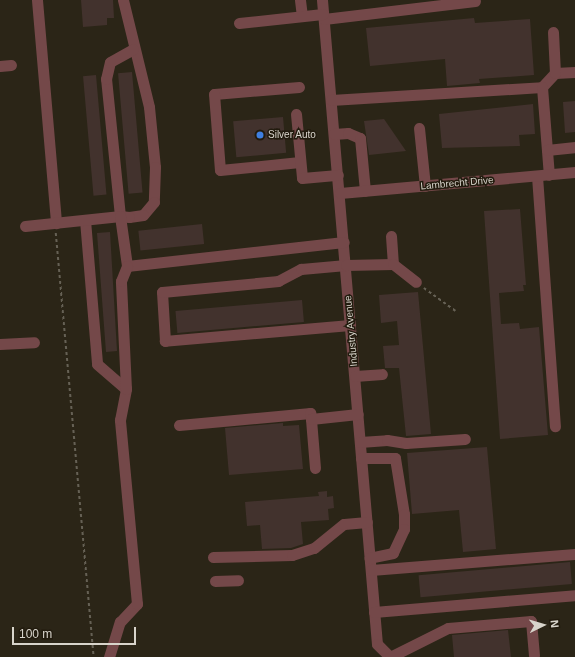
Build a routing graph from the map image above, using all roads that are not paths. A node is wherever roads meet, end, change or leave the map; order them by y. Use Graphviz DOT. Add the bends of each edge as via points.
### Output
graph roads {
  1 [pos="37,0"];
  2 [pos="123,0"];
  3 [pos="300,0"];
  4 [pos="322,0"];
  5 [pos="475,1"];
  6 [pos="302,16"];
  7 [pos="324,17"];
  8 [pos="239,23"];
  9 [pos="552,32"];
  10 [pos="133,49"];
  11 [pos="575,72"];
  12 [pos="555,73"];
  13 [pos="299,87"];
  14 [pos="542,87"];
  15 [pos="332,100"];
  16 [pos="296,114"];
  17 [pos="419,128"];
  18 [pos="334,134"];
  19 [pos="575,147"];
  20 [pos="547,150"];
  21 [pos="300,162"];
  22 [pos="575,172"];
  23 [pos="338,174"];
  24 [pos="549,174"];
  25 [pos="537,176"];
  26 [pos="425,186"];
  27 [pos="365,191"];
  28 [pos="340,193"];
  29 [pos="120,216"];
  30 [pos="85,220"];
  31 [pos="56,223"];
  32 [pos="24,226"];
  33 [pos="391,236"];
  34 [pos="344,242"];
  35 [pos="393,264"];
  36 [pos="346,265"];
  37 [pos="127,266"];
  38 [pos="416,282"];
  39 [pos="350,325"];
  40 [pos="34,342"];
  41 [pos="0,344"];
  42 [pos="382,374"];
  43 [pos="355,376"];
  44 [pos="126,389"];
  45 [pos="358,414"];
  46 [pos="311,419"];
  47 [pos="179,425"];
  48 [pos="555,426"];
  49 [pos="465,439"];
  50 [pos="360,442"];
  51 [pos="361,458"];
  52 [pos="315,468"];
  53 [pos="367,522"];
  54 [pos="575,554"];
  55 [pos="213,557"];
  56 [pos="370,558"];
  57 [pos="371,570"];
  58 [pos="238,580"];
  59 [pos="215,581"];
  60 [pos="575,595"];
  61 [pos="374,612"];
  62 [pos="534,656"];
  63 [pos="109,657"];
  64 [pos="390,657"];
  1 -- 31 [label="street"];
  2 -- 10 [label="street"];
  3 -- 6 [label="street"];
  4 -- 7 [label="street, Industry Avenue"];
  5 -- 7 [label="street"];
  6 -- 7 [label="street"];
  6 -- 8 [label="street"];
  7 -- 15 [label="street, Industry Avenue"];
  9 -- 12 [label="street"];
  10 -- 29 [label="street" via="110,62 106,79"];
  10 -- 29 [label="street" via="149,107 154,202 143,215"];
  11 -- 12 [label="street"];
  12 -- 14 [label="street"];
  13 -- 21 [label="street" via="214,94 220,170"];
  14 -- 15 [label="street"];
  14 -- 20 [label="street"];
  15 -- 18 [label="street, Industry Avenue"];
  16 -- 21 [label="street"];
  17 -- 26 [label="street"];
  18 -- 23 [label="street, Industry Avenue"];
  18 -- 27 [label="street" via="348,133 360,138"];
  19 -- 20 [label="street"];
  20 -- 24 [label="street"];
  21 -- 23 [label="street" via="302,178"];
  22 -- 24 [label="street, Lambrecht Drive"];
  23 -- 28 [label="street, Industry Avenue"];
  24 -- 25 [label="street, Lambrecht Drive"];
  25 -- 26 [label="street, Lambrecht Drive"];
  25 -- 48 [label="street"];
  26 -- 27 [label="street, Lambrecht Drive"];
  27 -- 28 [label="street, Lambrecht Drive"];
  28 -- 34 [label="street, Industry Avenue"];
  29 -- 30 [label="street"];
  29 -- 37 [label="street"];
  30 -- 31 [label="street"];
  30 -- 44 [label="street" via="97,364"];
  31 -- 32 [label="street"];
  33 -- 35 [label="street"];
  34 -- 36 [label="street, Industry Avenue"];
  34 -- 37 [label="street"];
  35 -- 36 [label="street"];
  35 -- 38 [label="street"];
  36 -- 39 [label="street, Industry Avenue"];
  36 -- 39 [label="street" via="301,269 278,281 162,292 165,341"];
  37 -- 44 [label="street" via="121,281"];
  39 -- 43 [label="street, Industry Avenue"];
  40 -- 41 [label="street"];
  42 -- 43 [label="street"];
  43 -- 45 [label="street, Industry Avenue"];
  44 -- 63 [label="street" via="120,420 137,604 120,622"];
  45 -- 46 [label="street"];
  45 -- 50 [label="street, Industry Avenue"];
  46 -- 47 [label="street" via="310,413"];
  46 -- 52 [label="street"];
  49 -- 50 [label="street" via="406,443 387,440"];
  50 -- 51 [label="street, Industry Avenue"];
  51 -- 53 [label="street, Industry Avenue"];
  51 -- 56 [label="street" via="395,458 404,530 393,553"];
  53 -- 55 [label="street" via="344,524 314,548 292,555"];
  53 -- 56 [label="street, Industry Avenue"];
  54 -- 57 [label="street"];
  56 -- 57 [label="street, Industry Avenue"];
  57 -- 61 [label="street, Industry Avenue"];
  58 -- 59 [label="street"];
  60 -- 61 [label="street"];
  61 -- 64 [label="street, Industry Avenue" via="377,644"];
  62 -- 64 [label="street" via="531,621 448,628"];
}
